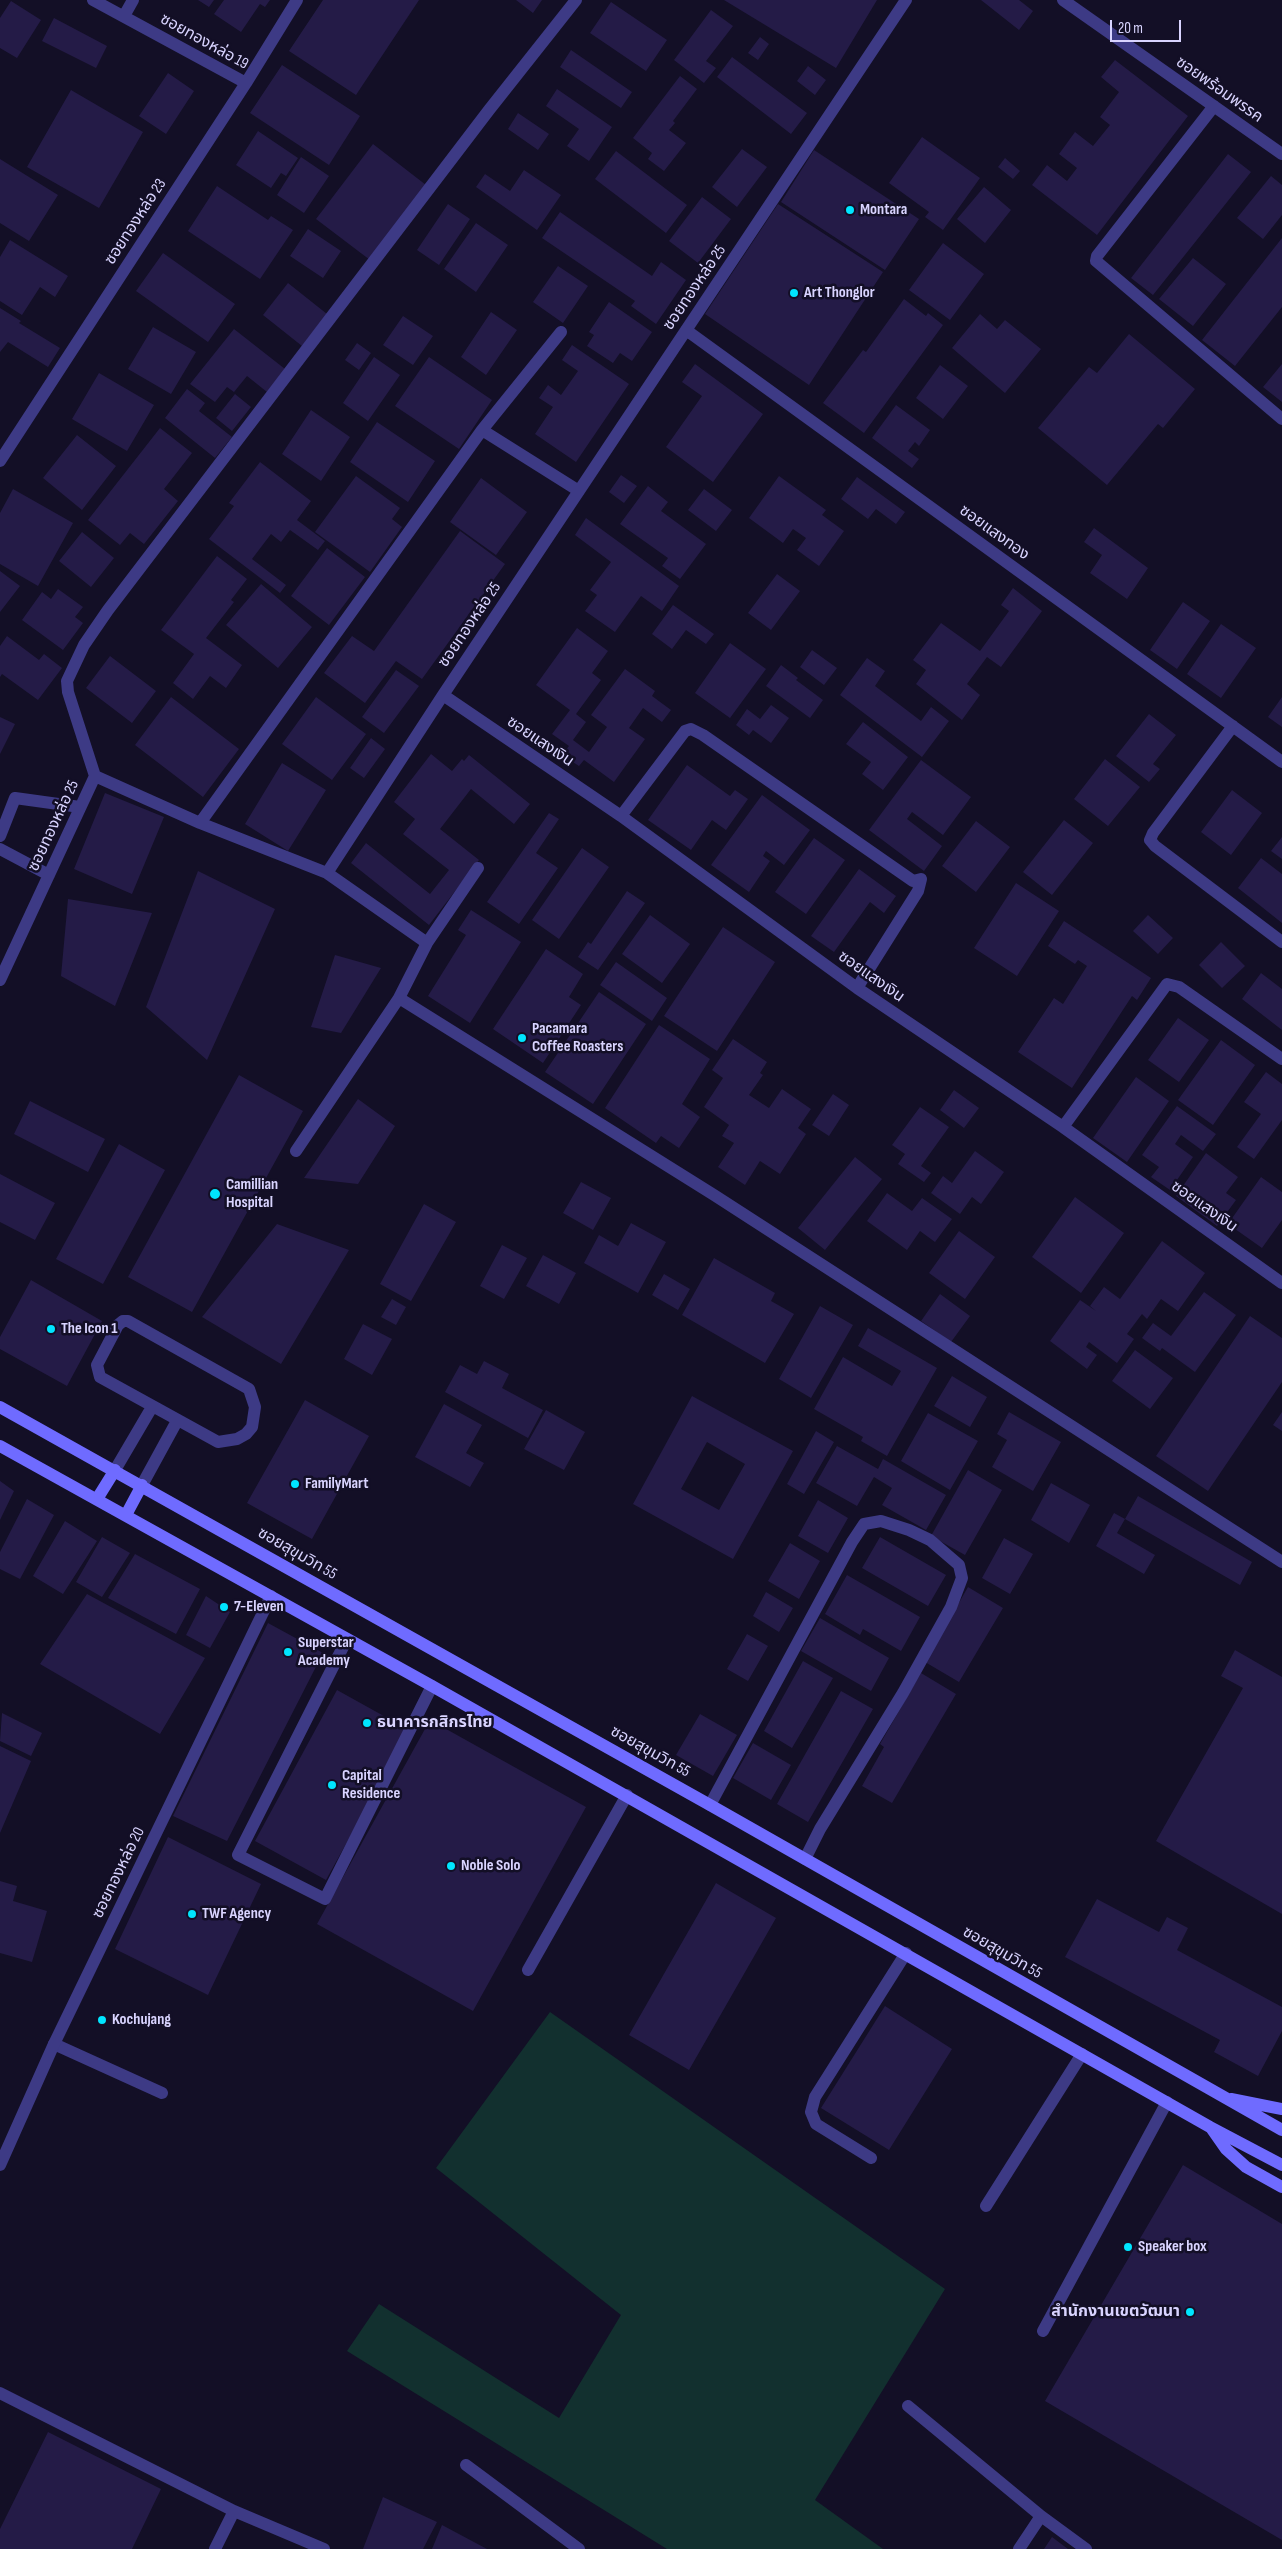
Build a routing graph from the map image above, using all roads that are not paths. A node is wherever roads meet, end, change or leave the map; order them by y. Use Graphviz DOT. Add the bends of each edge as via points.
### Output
graph roads {
  1 [pos="93,0"];
  2 [pos="133,0"];
  3 [pos="297,0"];
  4 [pos="576,0"];
  5 [pos="906,0"];
  6 [pos="1063,0"];
  7 [pos="124,16"];
  8 [pos="246,83"];
  9 [pos="1214,106"];
  10 [pos="1280,150"];
  11 [pos="686,330"];
  12 [pos="561,332"];
  13 [pos="1282,419"];
  14 [pos="482,430"];
  15 [pos="0,461"];
  16 [pos="579,491"];
  17 [pos="443,695"];
  18 [pos="1233,726"];
  19 [pos="1282,762"];
  20 [pos="95,776"];
  21 [pos="80,807"];
  22 [pos="621,816"];
  23 [pos="200,823"];
  24 [pos="0,836"];
  25 [pos="0,849"];
  26 [pos="478,868"];
  27 [pos="327,873"];
  28 [pos="49,875"];
  29 [pos="1282,942"];
  30 [pos="427,943"];
  31 [pos="0,980"];
  32 [pos="857,988"];
  33 [pos="399,998"];
  34 [pos="1282,1059"];
  35 [pos="1063,1128"];
  36 [pos="296,1152"];
  37 [pos="1282,1283"];
  38 [pos="0,1407"];
  39 [pos="152,1407"];
  40 [pos="177,1421"];
  41 [pos="0,1446"];
  42 [pos="114,1470"];
  43 [pos="142,1485"];
  44 [pos="97,1499"];
  45 [pos="126,1515"];
  46 [pos="1282,1562"];
  47 [pos="271,1596"];
  48 [pos="348,1639"];
  49 [pos="432,1686"];
  50 [pos="626,1795"];
  51 [pos="710,1804"];
  52 [pos="806,1859"];
  53 [pos="906,1953"];
  54 [pos="528,1970"];
  55 [pos="54,2044"];
  56 [pos="1082,2054"];
  57 [pos="162,2093"];
  58 [pos="1224,2098"];
  59 [pos="1167,2102"];
  60 [pos="1282,2109"];
  61 [pos="1210,2126"];
  62 [pos="1282,2130"];
  63 [pos="871,2158"];
  64 [pos="0,2165"];
  65 [pos="1282,2165"];
  66 [pos="1282,2187"];
  67 [pos="986,2206"];
  68 [pos="1043,2331"];
  69 [pos="0,2393"];
  70 [pos="908,2406"];
  71 [pos="466,2465"];
  72 [pos="234,2510"];
  73 [pos="1041,2516"];
  74 [pos="215,2549"];
  75 [pos="324,2549"];
  76 [pos="579,2549"];
  77 [pos="1019,2549"];
  78 [pos="1086,2549"];
  1 -- 7 [label="street, ซอยทองหล่อ 19"];
  2 -- 7 [label="street"];
  3 -- 8 [label="street, ซอยทองหล่อ 23"];
  4 -- 20 [label="street" via="144,562 84,645 67,681"];
  5 -- 11 [label="street, ซอยทองหล่อ 25"];
  6 -- 9 [label="street, ซอยพร้อมพรรค"];
  7 -- 8 [label="street, ซอยทองหล่อ 19"];
  8 -- 15 [label="street, ซอยทองหล่อ 23"];
  9 -- 10 [label="street, ซอยพร้อมพรรค"];
  9 -- 13 [label="street" via="1096,261"];
  11 -- 16 [label="street, ซอยทองหล่อ 25"];
  11 -- 18 [label="street, ซอยแสงทอง"];
  12 -- 14 [label="street"];
  14 -- 16 [label="street"];
  14 -- 23 [label="street"];
  16 -- 17 [label="street, ซอยทองหล่อ 25"];
  17 -- 22 [label="street, ซอยแสงเงิน"];
  17 -- 27 [label="street, ซอยทองหล่อ 25"];
  18 -- 19 [label="street, ซอยแสงทอง"];
  18 -- 29 [label="street" via="1150,840"];
  20 -- 21 [label="street, ซอยทองหล่อ 25"];
  20 -- 23 [label="street, ซอยทองหล่อ 25"];
  21 -- 24 [label="street" via="15,798"];
  21 -- 28 [label="street, ซอยทองหล่อ 25"];
  22 -- 32 [label="street, ซอยแสงเงิน"];
  22 -- 32 [label="street" via="685,731 691,729 912,881 921,879 918,891"];
  23 -- 27 [label="street, ซอยทองหล่อ 25"];
  25 -- 28 [label="street"];
  26 -- 30 [label="street"];
  27 -- 30 [label="street"];
  28 -- 31 [label="street, ซอยทองหล่อ 25"];
  30 -- 33 [label="street"];
  32 -- 35 [label="street, ซอยแสงเงิน"];
  33 -- 36 [label="street"];
  33 -- 46 [label="street" via="714,1195"];
  34 -- 35 [label="street" via="1179,987 1167,984"];
  35 -- 37 [label="street, ซอยแสงเงิน"];
  38 -- 42 [label="main road, ซอยสุขุมวิท 55"];
  39 -- 40 [label="street"];
  39 -- 40 [label="street" via="100,1378 97,1372 97,1365 123,1321 249,1389 253,1397 255,1417 252,1426 246,1434 228,1442 218,1442"];
  39 -- 42 [label="street"];
  40 -- 43 [label="street"];
  41 -- 44 [label="main road"];
  42 -- 43 [label="main road, ซอยสุขุมวิท 55"];
  42 -- 44 [label="main road"];
  43 -- 45 [label="main road"];
  43 -- 51 [label="main road, ซอยสุขุมวิท 55"];
  44 -- 45 [label="main road"];
  45 -- 47 [label="main road"];
  47 -- 48 [label="main road"];
  47 -- 55 [label="street, ซอยทองหล่อ 20"];
  48 -- 49 [label="main road"];
  48 -- 49 [label="street" via="238,1855 325,1899"];
  49 -- 50 [label="main road"];
  50 -- 53 [label="main road"];
  50 -- 54 [label="street"];
  51 -- 52 [label="main road, ซอยสุขุมวิท 55"];
  51 -- 52 [label="street" via="864,1524 881,1521 930,1540 959,1565 962,1578 951,1607 820,1829"];
  52 -- 58 [label="main road, ซอยสุขุมวิท 55"];
  53 -- 56 [label="main road"];
  53 -- 63 [label="street" via="815,2097 811,2112 816,2124"];
  55 -- 57 [label="street"];
  55 -- 64 [label="street, ซอยทองหล่อ 20"];
  56 -- 59 [label="main road"];
  56 -- 67 [label="street"];
  58 -- 60 [label="main road"];
  58 -- 62 [label="main road, ซอยสุขุมวิท 55"];
  59 -- 61 [label="main road"];
  59 -- 68 [label="street"];
  61 -- 65 [label="main road"];
  61 -- 66 [label="main road" via="1226,2149 1246,2167"];
  69 -- 72 [label="street"];
  70 -- 73 [label="street"];
  71 -- 76 [label="street"];
  72 -- 74 [label="street"];
  72 -- 75 [label="street"];
  73 -- 77 [label="street"];
  73 -- 78 [label="street"];
}
